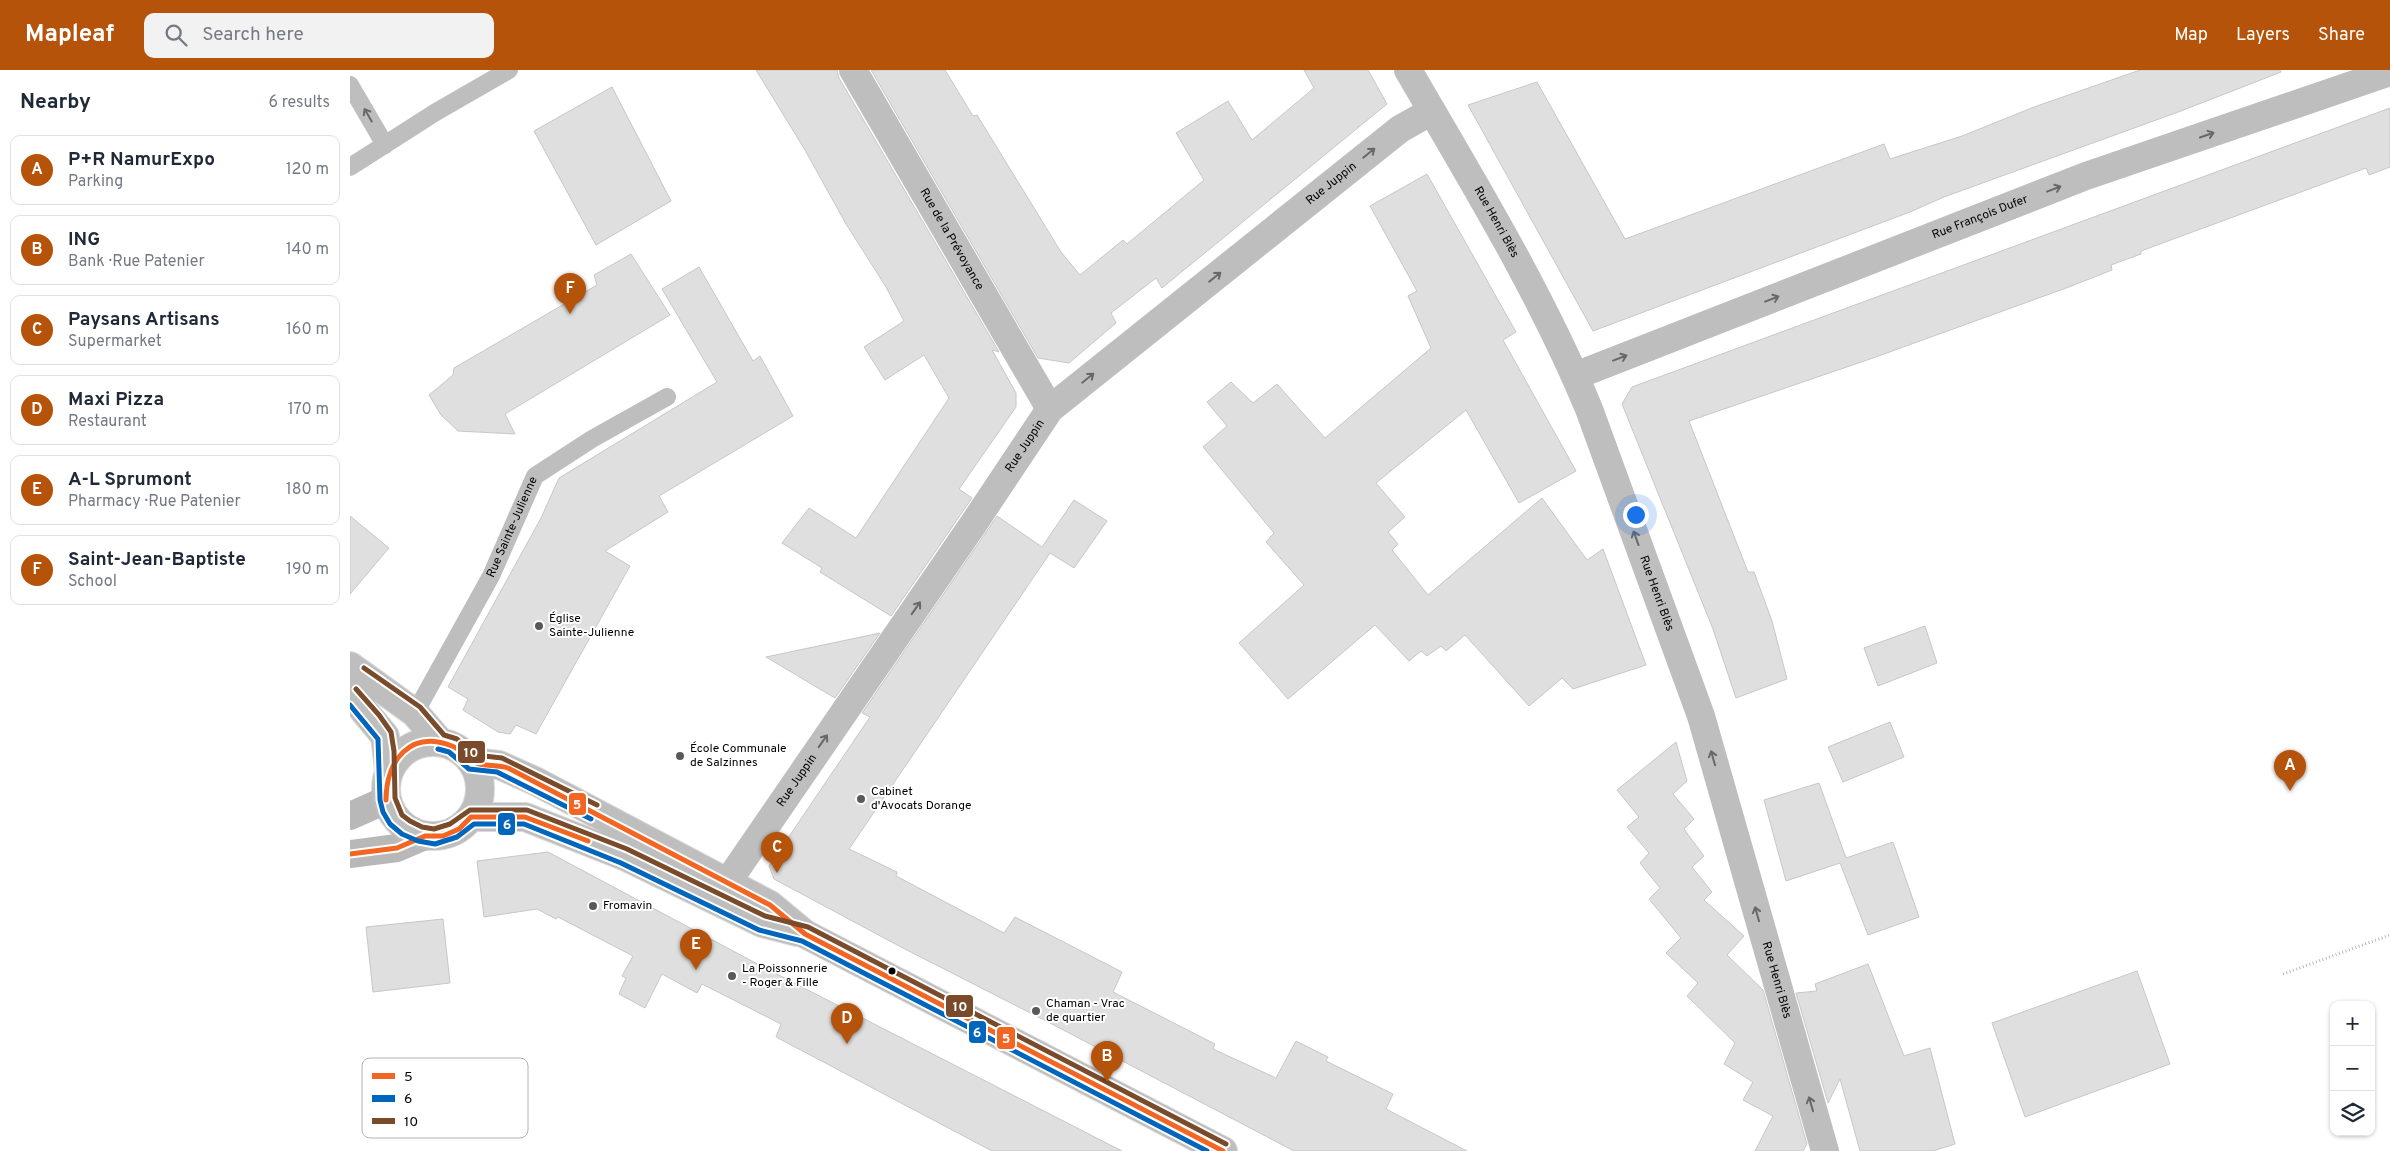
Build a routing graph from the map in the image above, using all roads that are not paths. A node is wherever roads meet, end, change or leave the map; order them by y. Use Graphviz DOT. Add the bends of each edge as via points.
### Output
graph roads {
  1 [pos="509,70"];
  2 [pos="853,70"];
  3 [pos="1408,70"];
  4 [pos="2390,72"];
  5 [pos="350,85"];
  6 [pos="1432,111"];
  7 [pos="385,145"];
  8 [pos="350,167"];
  9 [pos="1575,376"];
  10 [pos="667,397"];
  11 [pos="1050,409"];
  12 [pos="350,666"];
  13 [pos="350,694"];
  14 [pos="415,713"];
  15 [pos="440,742"];
  16 [pos="472,762"];
  17 [pos="389,770"];
  18 [pos="386,800"];
  19 [pos="350,816"];
  20 [pos="471,817"];
  21 [pos="425,836"];
  22 [pos="350,854"];
  23 [pos="727,883"];
  24 [pos="805,934"];
  25 [pos="1222,1151"];
  26 [pos="1825,1151"];
  1 -- 7 [label="lane"];
  2 -- 11 [label="street, Rue de la Prévoyance"];
  3 -- 6 [label="street, Rue Henri Blès"];
  9 -- 4 [label="street, Rue François Dufer, one-way" via="2086,176"];
  7 -- 5 [label="lane, one-way"];
  6 -- 9 [label="street, Rue Henri Blès" via="1511,251"];
  11 -- 6 [label="street, Rue Juppin, one-way" via="1400,129"];
  7 -- 8 [label="lane"];
  26 -- 9 [label="street, Rue Henri Blès, one-way" via="1701,716"];
  10 -- 14 [label="lane, Rue Sainte-Julienne" via="535,476 491,576"];
  23 -- 11 [label="street, Rue Juppin, one-way"];
  12 -- 14 [label="street"];
  13 -- 17 [label="street" via="385,736"];
  14 -- 15 [label="street"];
  15 -- 16 [label="street" via="453,745"];
  15 -- 17 [label="street" via="410,746"];
  16 -- 20 [label="street" via="479,775 481,789"];
  16 -- 23 [label="street" via="499,765 535,780"];
  17 -- 18 [label="street"];
  18 -- 19 [label="main road"];
  18 -- 21 [label="street" via="401,824"];
  20 -- 21 [label="street" via="459,829 443,836"];
  20 -- 24 [label="street" via="525,816 624,856 762,923"];
  21 -- 22 [label="main road" via="398,848"];
  23 -- 24 [label="street" via="770,906"];
  24 -- 25 [label="street"];
}
